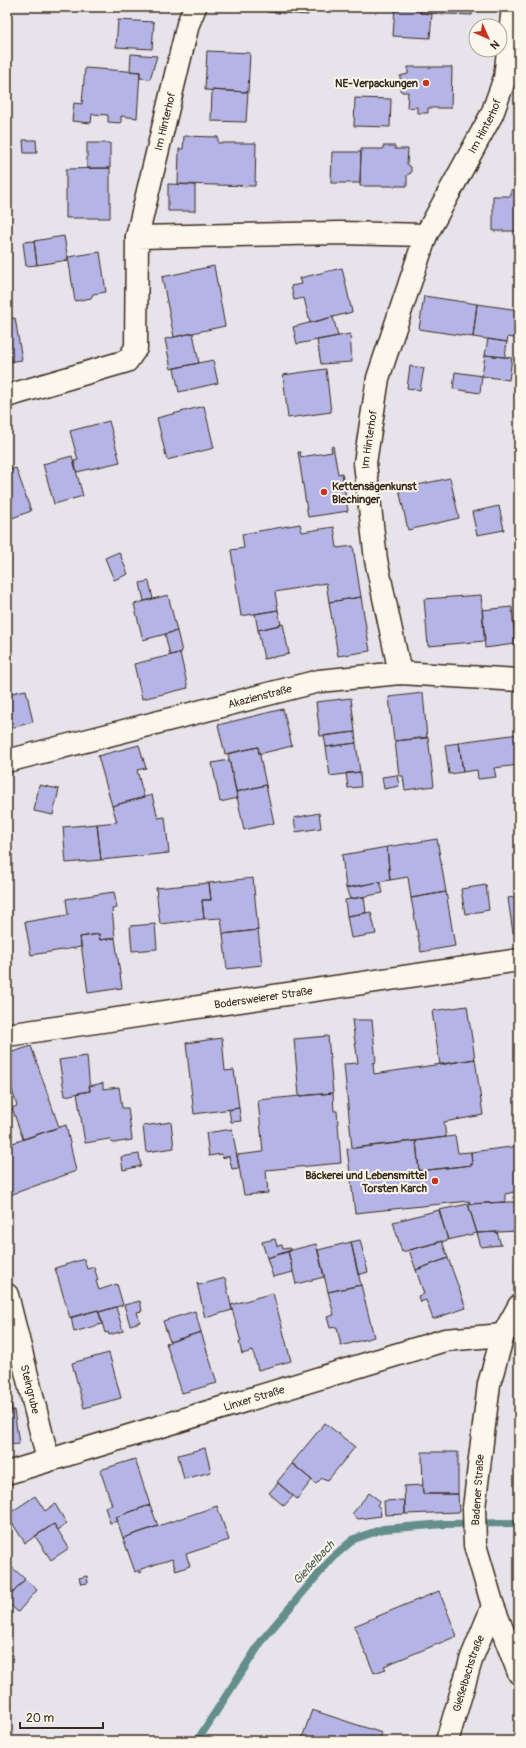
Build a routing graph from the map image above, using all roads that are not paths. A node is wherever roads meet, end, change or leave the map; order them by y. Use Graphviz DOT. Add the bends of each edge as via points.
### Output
graph roads {
  1 [pos="194,7"];
  2 [pos="513,7"];
  3 [pos="426,235"];
  4 [pos="137,237"];
  5 [pos="7,396"];
  6 [pos="400,673"];
  7 [pos="519,680"];
  8 [pos="7,762"];
  9 [pos="519,960"];
  10 [pos="7,1035"];
  11 [pos="7,1295"];
  12 [pos="519,1306"];
  13 [pos="503,1335"];
  14 [pos="48,1460"];
  15 [pos="7,1473"];
  16 [pos="493,1606"];
  17 [pos="519,1674"];
  18 [pos="446,1741"];
  1 -- 4 [label="street, Im Hinterhof"];
  2 -- 3 [label="street, Im Hinterhof" via="505,78 492,114"];
  3 -- 4 [label="street" via="341,233"];
  3 -- 6 [label="street, Im Hinterhof" via="378,378 365,463 376,560"];
  4 -- 5 [label="street, Im Hinterhof" via="136,348 127,361"];
  6 -- 7 [label="street, Akazienstraße"];
  6 -- 8 [label="street, Akazienstraße" via="319,681"];
  9 -- 10 [label="street, Bodersweierer Straße"];
  11 -- 14 [label="street, Steingrube"];
  12 -- 13 [label="street, Badener Straße"];
  13 -- 14 [label="street, Linxer Straße" via="445,1340"];
  13 -- 16 [label="street, Badener Straße" via="488,1384 474,1508 475,1545"];
  14 -- 15 [label="street, Linxer Straße"];
  16 -- 17 [label="street, Badener Straße"];
  16 -- 18 [label="street, Gießelbachstraße" via="472,1657"];
}
